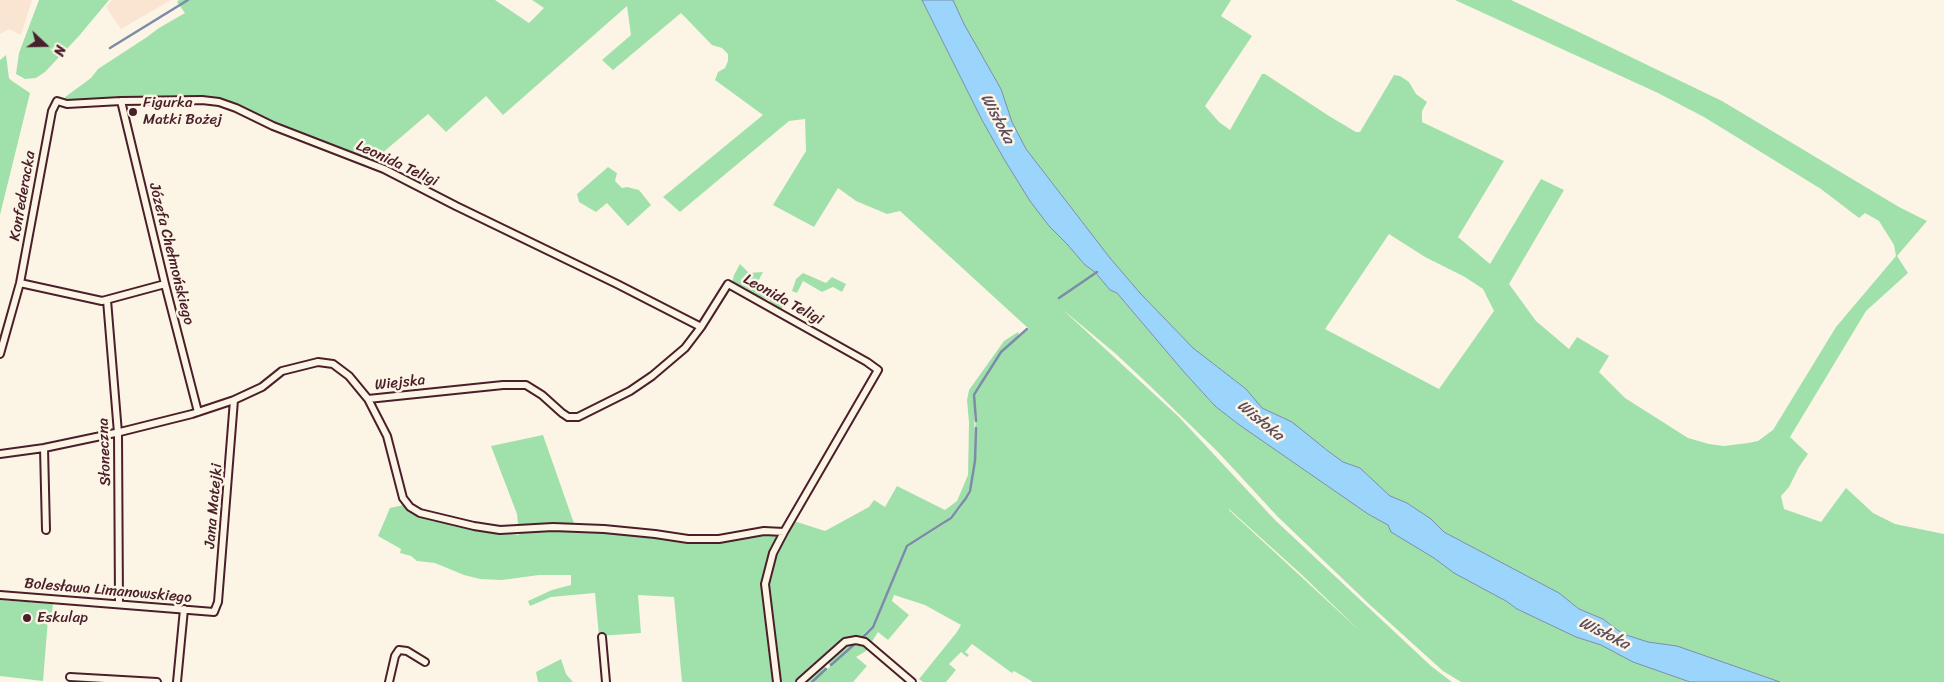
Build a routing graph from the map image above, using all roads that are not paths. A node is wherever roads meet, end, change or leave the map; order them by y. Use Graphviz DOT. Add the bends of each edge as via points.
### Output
graph roads {
  1 [pos="57,101"];
  2 [pos="121,101"];
  3 [pos="20,283"];
  4 [pos="165,284"];
  5 [pos="107,300"];
  6 [pos="701,327"];
  7 [pos="0,354"];
  8 [pos="368,399"];
  9 [pos="234,400"];
  10 [pos="198,412"];
  11 [pos="118,433"];
  12 [pos="44,448"];
  13 [pos="0,454"];
  14 [pos="46,530"];
  15 [pos="784,532"];
  16 [pos="0,595"];
  17 [pos="119,604"];
  18 [pos="184,609"];
  19 [pos="214,612"];
  20 [pos="602,637"];
  21 [pos="425,662"];
  22 [pos="70,677"];
  23 [pos="157,682"];
  24 [pos="177,682"];
  25 [pos="389,682"];
  26 [pos="606,682"];
  27 [pos="777,682"];
  28 [pos="800,682"];
  29 [pos="912,682"];
  1 -- 2 [label="street, Leonida Teligi" via="67,104"];
  1 -- 3 [label="street, Konfederacka" via="52,111"];
  2 -- 4 [label="street, Józefa Chełmońskiego"];
  2 -- 6 [label="street, Leonida Teligi" via="202,100 236,108 273,126 384,169"];
  3 -- 5 [label="street"];
  3 -- 7 [label="street, Konfederacka"];
  4 -- 5 [label="street"];
  4 -- 10 [label="street, Józefa Chełmońskiego"];
  5 -- 11 [label="street, Słoneczna"];
  6 -- 8 [label="street, Wiejska" via="685,348 652,376 578,417 568,417 526,385"];
  6 -- 15 [label="street, Leonida Teligi" via="728,284 878,370"];
  8 -- 9 [label="street, Wiejska" via="349,376 333,364 318,362 282,371 262,387"];
  8 -- 15 [label="street" via="387,436 403,498 420,513 500,530 612,530 696,539 764,531"];
  9 -- 10 [label="street, Wiejska"];
  9 -- 19 [label="street, Jana Matejki" via="219,592"];
  10 -- 11 [label="street, Wiejska"];
  11 -- 12 [label="street, Wiejska"];
  11 -- 17 [label="street, Słoneczna"];
  12 -- 13 [label="street, Wiejska"];
  12 -- 14 [label="street"];
  15 -- 27 [label="street" via="773,552 765,584"];
  16 -- 17 [label="street, Bolesława Limanowskiego"];
  17 -- 18 [label="street, Bolesława Limanowskiego"];
  18 -- 19 [label="street, Bolesława Limanowskiego"];
  18 -- 24 [label="street"];
  20 -- 26 [label="street"];
  21 -- 25 [label="street" via="407,650 399,650"];
  22 -- 23 [label="street"];
  28 -- 29 [label="street" via="845,642 856,640 870,646"];
}
